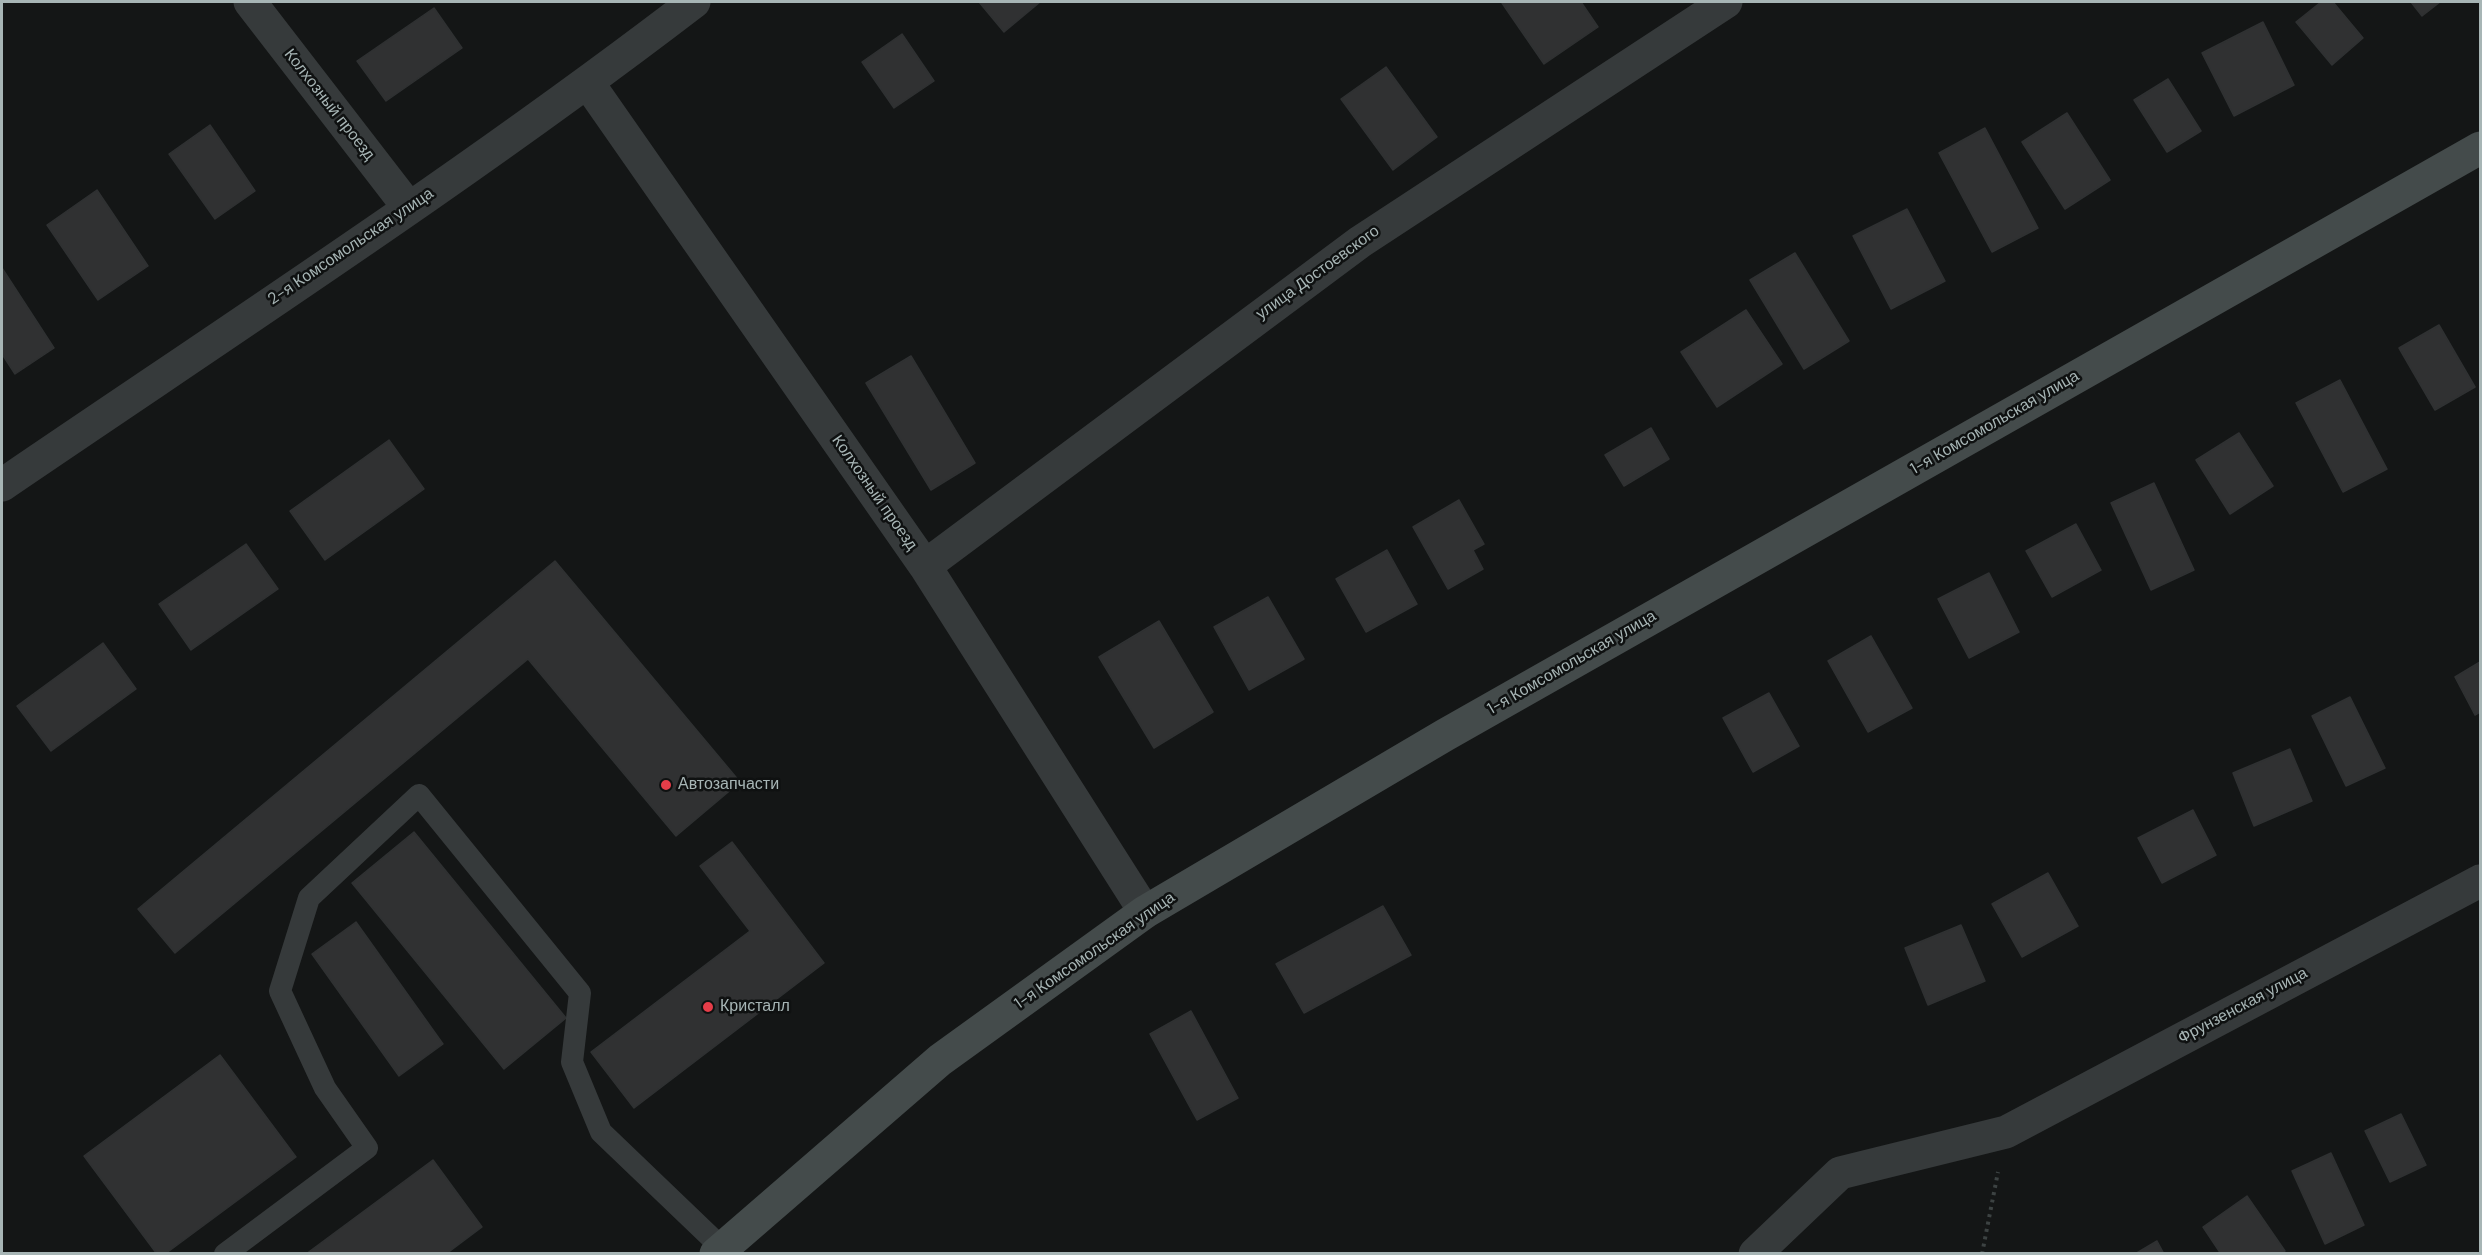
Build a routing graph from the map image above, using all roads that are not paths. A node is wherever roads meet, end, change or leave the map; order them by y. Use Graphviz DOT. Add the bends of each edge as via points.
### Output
graph roads {
  1 [pos="250,2"];
  2 [pos="694,2"];
  3 [pos="1726,2"];
  4 [pos="588,83"];
  5 [pos="2481,148"];
  6 [pos="409,208"];
  7 [pos="2,484"];
  8 [pos="925,566"];
  9 [pos="2481,881"];
  10 [pos="1145,912"];
  11 [pos="719,1251"];
  12 [pos="225,1254"];
  13 [pos="1755,1254"];
  1 -- 6 [label="street, Колхозный проезд"];
  2 -- 4 [label="street, 2-я Комсомольская улица"];
  3 -- 8 [label="street, улица Достоевского" via="1360,242"];
  4 -- 6 [label="street, 2-я Комсомольская улица"];
  4 -- 8 [label="street, Колхозный проезд"];
  5 -- 10 [label="main road, 1-я Комсомольская улица" via="1445,735"];
  6 -- 7 [label="street, 2-я Комсомольская улица"];
  8 -- 10 [label="street, Колхозный проезд"];
  9 -- 13 [label="street, Фрунзенская улица" via="2006,1132 1840,1173"];
  10 -- 11 [label="main road, 1-я Комсомольская улица" via="940,1060"];
  11 -- 12 [label="lane" via="601,1132 572,1062 580,993 419,795 309,898 280,991 325,1088 367,1148"];
}
